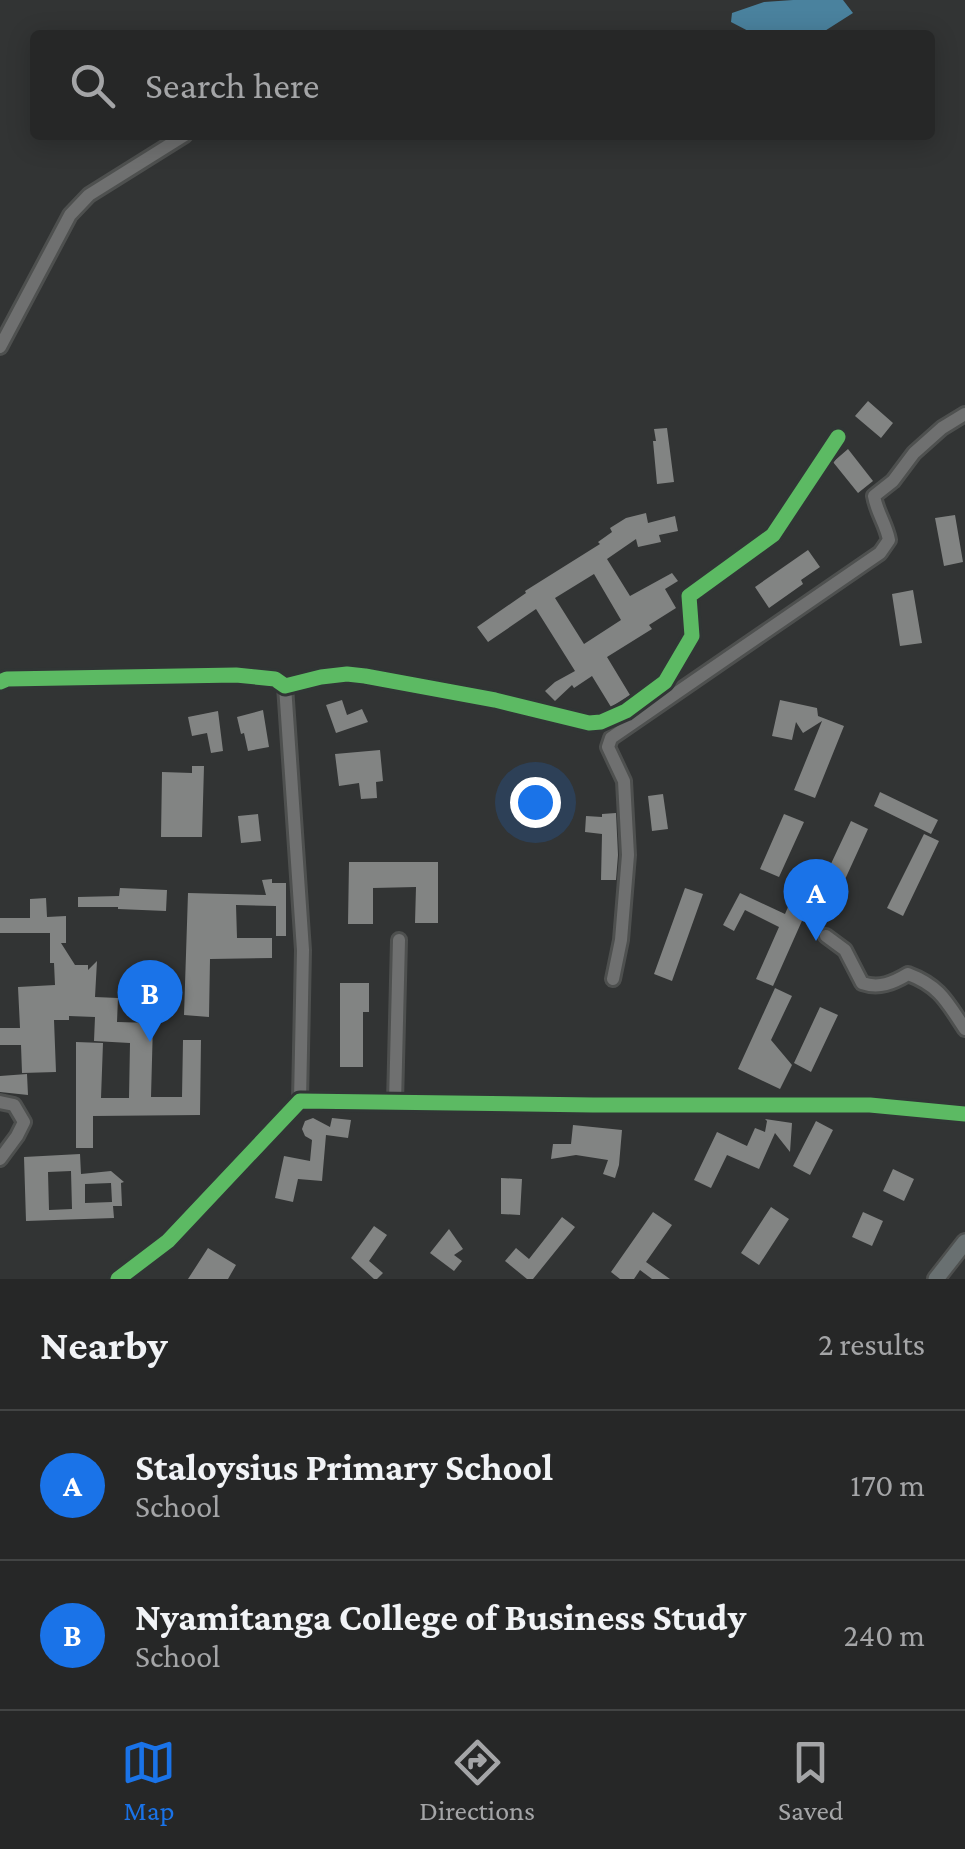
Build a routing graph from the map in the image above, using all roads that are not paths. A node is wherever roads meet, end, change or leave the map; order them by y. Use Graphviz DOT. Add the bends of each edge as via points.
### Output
graph roads {
  1 [pos="178,140"];
  2 [pos="0,347"];
  3 [pos="965,414"];
  4 [pos="838,437"];
  5 [pos="0,682"];
  6 [pos="285,686"];
  7 [pos="826,936"];
  8 [pos="398,940"];
  9 [pos="614,980"];
  10 [pos="965,1029"];
  11 [pos="300,1101"];
  12 [pos="0,1102"];
  13 [pos="395,1102"];
  14 [pos="965,1114"];
  15 [pos="0,1159"];
  16 [pos="965,1242"];
  17 [pos="118,1279"];
  18 [pos="936,1279"];
  1 -- 2 [label="street" via="78,205"];
  3 -- 9 [label="street" via="914,452 874,496 889,540 880,553 611,738 608,747 624,781 628,854"];
  4 -- 6 [label="street" via="773,534 689,596 692,636 666,682 614,718 589,723 347,674"];
  5 -- 6 [label="street" via="236,675"];
  6 -- 11 [label="street" via="303,950"];
  7 -- 10 [label="street" via="845,950 862,983 894,983 908,974 926,981"];
  8 -- 13 [label="street"];
  11 -- 13 [label="street"];
  11 -- 17 [label="street" via="168,1241"];
  12 -- 15 [label="street" via="14,1105 24,1122"];
  13 -- 14 [label="street" via="870,1104"];
  16 -- 18 [label="main road"];
}
